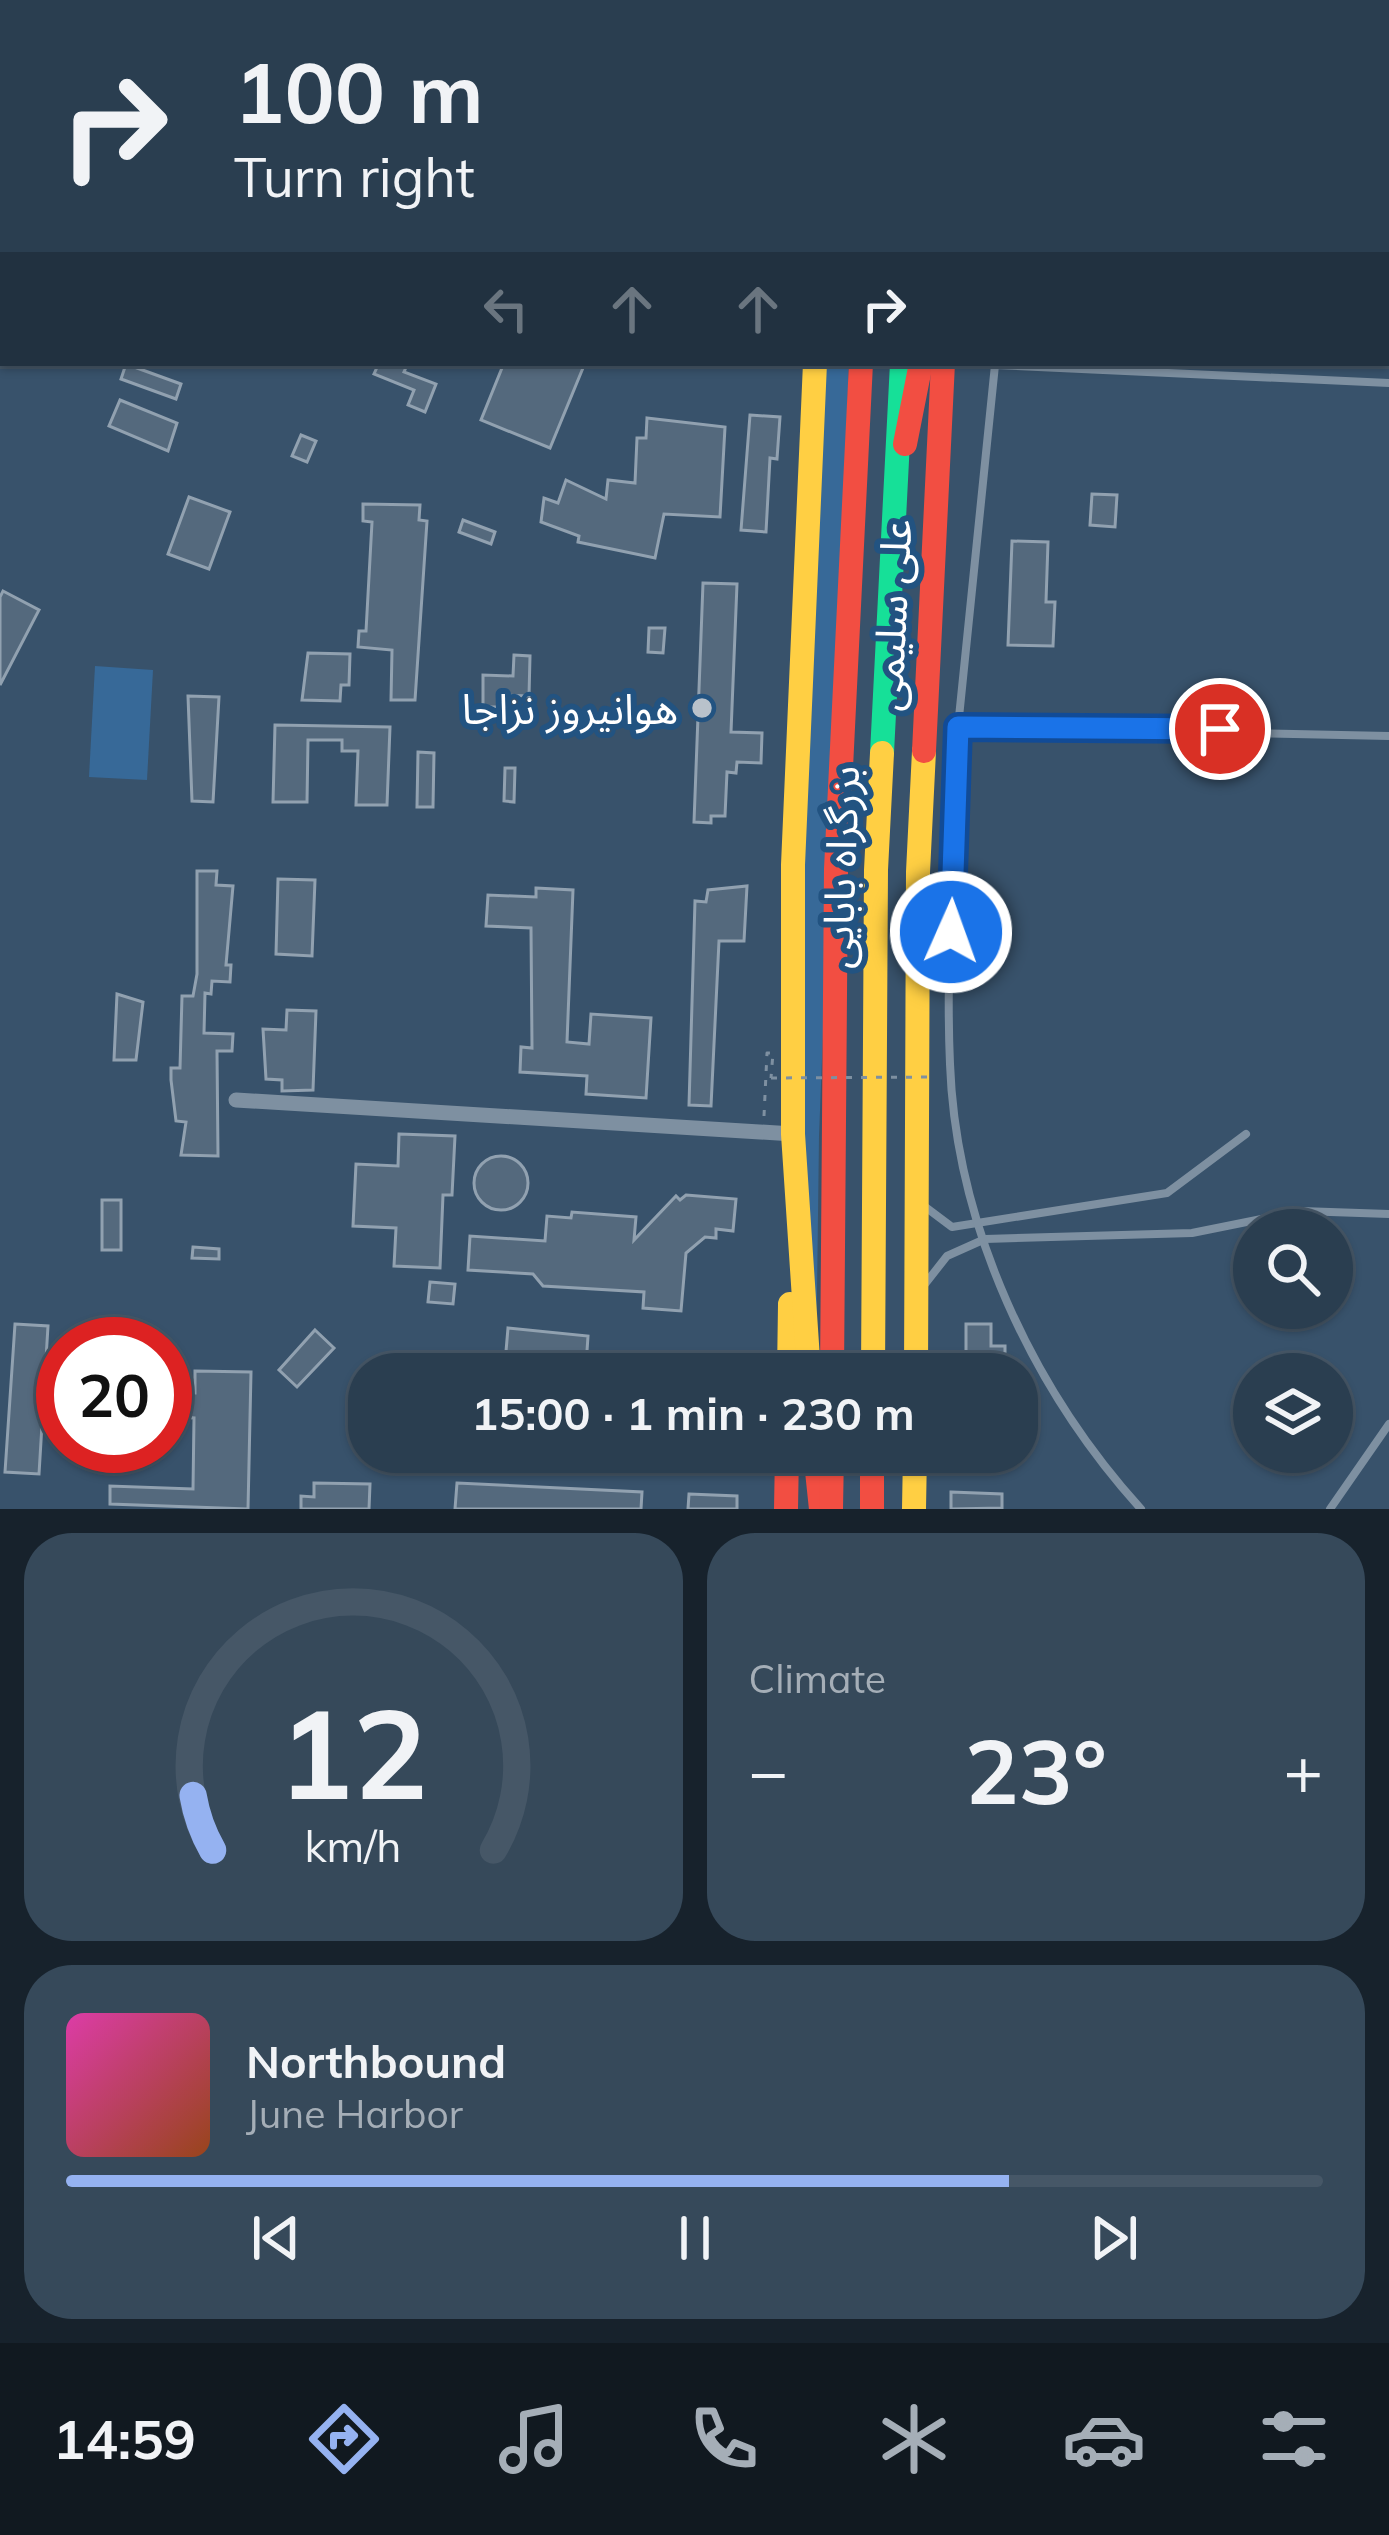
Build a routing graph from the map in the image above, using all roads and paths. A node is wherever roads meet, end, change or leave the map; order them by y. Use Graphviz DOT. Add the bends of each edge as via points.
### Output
graph roads {
  1 [pos="815,366"];
  2 [pos="861,366"];
  3 [pos="902,366"];
  4 [pos="920,366"];
  5 [pos="944,366"];
  6 [pos="995,366"];
  7 [pos="1017,366"];
  8 [pos="1389,383"];
  9 [pos="895,487"];
  10 [pos="958,727"];
  11 [pos="1389,736"];
  12 [pos="933,1077"];
  13 [pos="236,1100"];
  14 [pos="763,1132"];
  15 [pos="793,1134"];
  16 [pos="1246,1134"];
  17 [pos="919,1200"];
  18 [pos="1389,1214"];
  19 [pos="981,1223"];
  20 [pos="986,1239"];
  21 [pos="917,1296"];
  22 [pos="789,1353"];
  23 [pos="808,1353"];
  24 [pos="832,1353"];
  25 [pos="873,1353"];
  26 [pos="916,1353"];
  27 [pos="1389,1424"];
  28 [pos="787,1473"];
  29 [pos="817,1473"];
  30 [pos="832,1473"];
  31 [pos="872,1473"];
  32 [pos="915,1473"];
  33 [pos="786,1509"];
  34 [pos="821,1509"];
  35 [pos="831,1509"];
  36 [pos="872,1509"];
  37 [pos="914,1509"];
  38 [pos="1141,1509"];
  39 [pos="1330,1509"];
  1 -- 15 [label="main road" via="794,865"];
  2 -- 24 [label="main road, بزرگراه بابایی" via="836,869"];
  3 -- 9 [label="main road, بزرگراه بابایی"];
  4 -- 9 [label="main road"];
  5 -- 17 [label="main road, علی سلیمی" via="918,872"];
  6 -- 10 [label="lane"];
  7 -- 8 [label="lane"];
  9 -- 25 [label="main road, بزرگراه بابایی" via="876,870"];
  10 -- 11 [label="lane"];
  10 -- 19 [label="lane" via="950,1069 961,1161"];
  12 -- 14 [label="path, bridge" via="771,1078 767,1053"];
  13 -- 14 [label="street"];
  14 -- 15 [label="street"];
  15 -- 22 [label="main road"];
  15 -- 23 [label="main road"];
  16 -- 19 [label="lane" via="1167,1193"];
  17 -- 19 [label="lane" via="952,1227"];
  17 -- 21 [label="main road, علی سلیمی"];
  18 -- 20 [label="lane" via="1301,1211 1192,1233"];
  19 -- 20 [label="lane"];
  20 -- 21 [label="lane" via="947,1256"];
  20 -- 38 [label="lane" via="1061,1405"];
  21 -- 26 [label="main road, علی سلیمی"];
  27 -- 39 [label="lane"];
  28 -- 33 [label="main road"];
  29 -- 34 [label="main road"];
  30 -- 35 [label="main road"];
  31 -- 36 [label="main road"];
  32 -- 37 [label="main road"];
}
